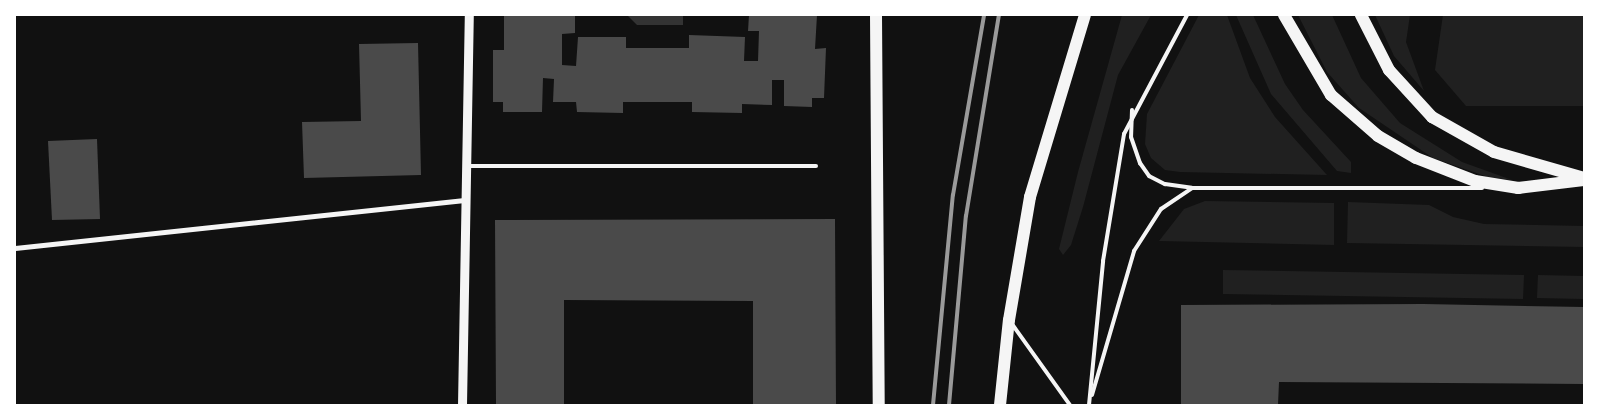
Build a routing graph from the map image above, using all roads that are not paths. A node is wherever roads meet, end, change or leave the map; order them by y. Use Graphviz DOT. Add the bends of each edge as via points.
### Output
graph roads {
  1 [pos="469,15"];
  2 [pos="876,15"];
  3 [pos="1085,15"];
  4 [pos="1187,15"];
  5 [pos="1284,15"];
  6 [pos="1361,15"];
  7 [pos="1132,110"];
  8 [pos="465,166"];
  9 [pos="816,166"];
  10 [pos="1584,179"];
  11 [pos="1192,188"];
  12 [pos="1518,188"];
  13 [pos="464,200"];
  14 [pos="15,248"];
  15 [pos="1009,320"];
  16 [pos="1089,404"];
  17 [pos="462,405"];
  18 [pos="879,405"];
  19 [pos="1000,405"];
  20 [pos="1070,405"];
  1 -- 8 [label="street"];
  2 -- 18 [label="main road"];
  3 -- 15 [label="main road" via="1035,174"];
  4 -- 7 [label="lane"];
  5 -- 12 [label="main road" via="1331,95 1378,136 1454,174"];
  6 -- 10 [label="main road" via="1389,70 1432,117 1494,152"];
  7 -- 11 [label="lane" via="1131,137 1149,176"];
  7 -- 16 [label="lane" via="1120,149 1103,261"];
  8 -- 9 [label="lane"];
  8 -- 13 [label="street"];
  10 -- 12 [label="main road"];
  11 -- 12 [label="lane"];
  11 -- 16 [label="lane" via="1160,209 1134,251"];
  13 -- 14 [label="street"];
  13 -- 17 [label="street"];
  15 -- 19 [label="main road"];
  15 -- 20 [label="lane"];
}
